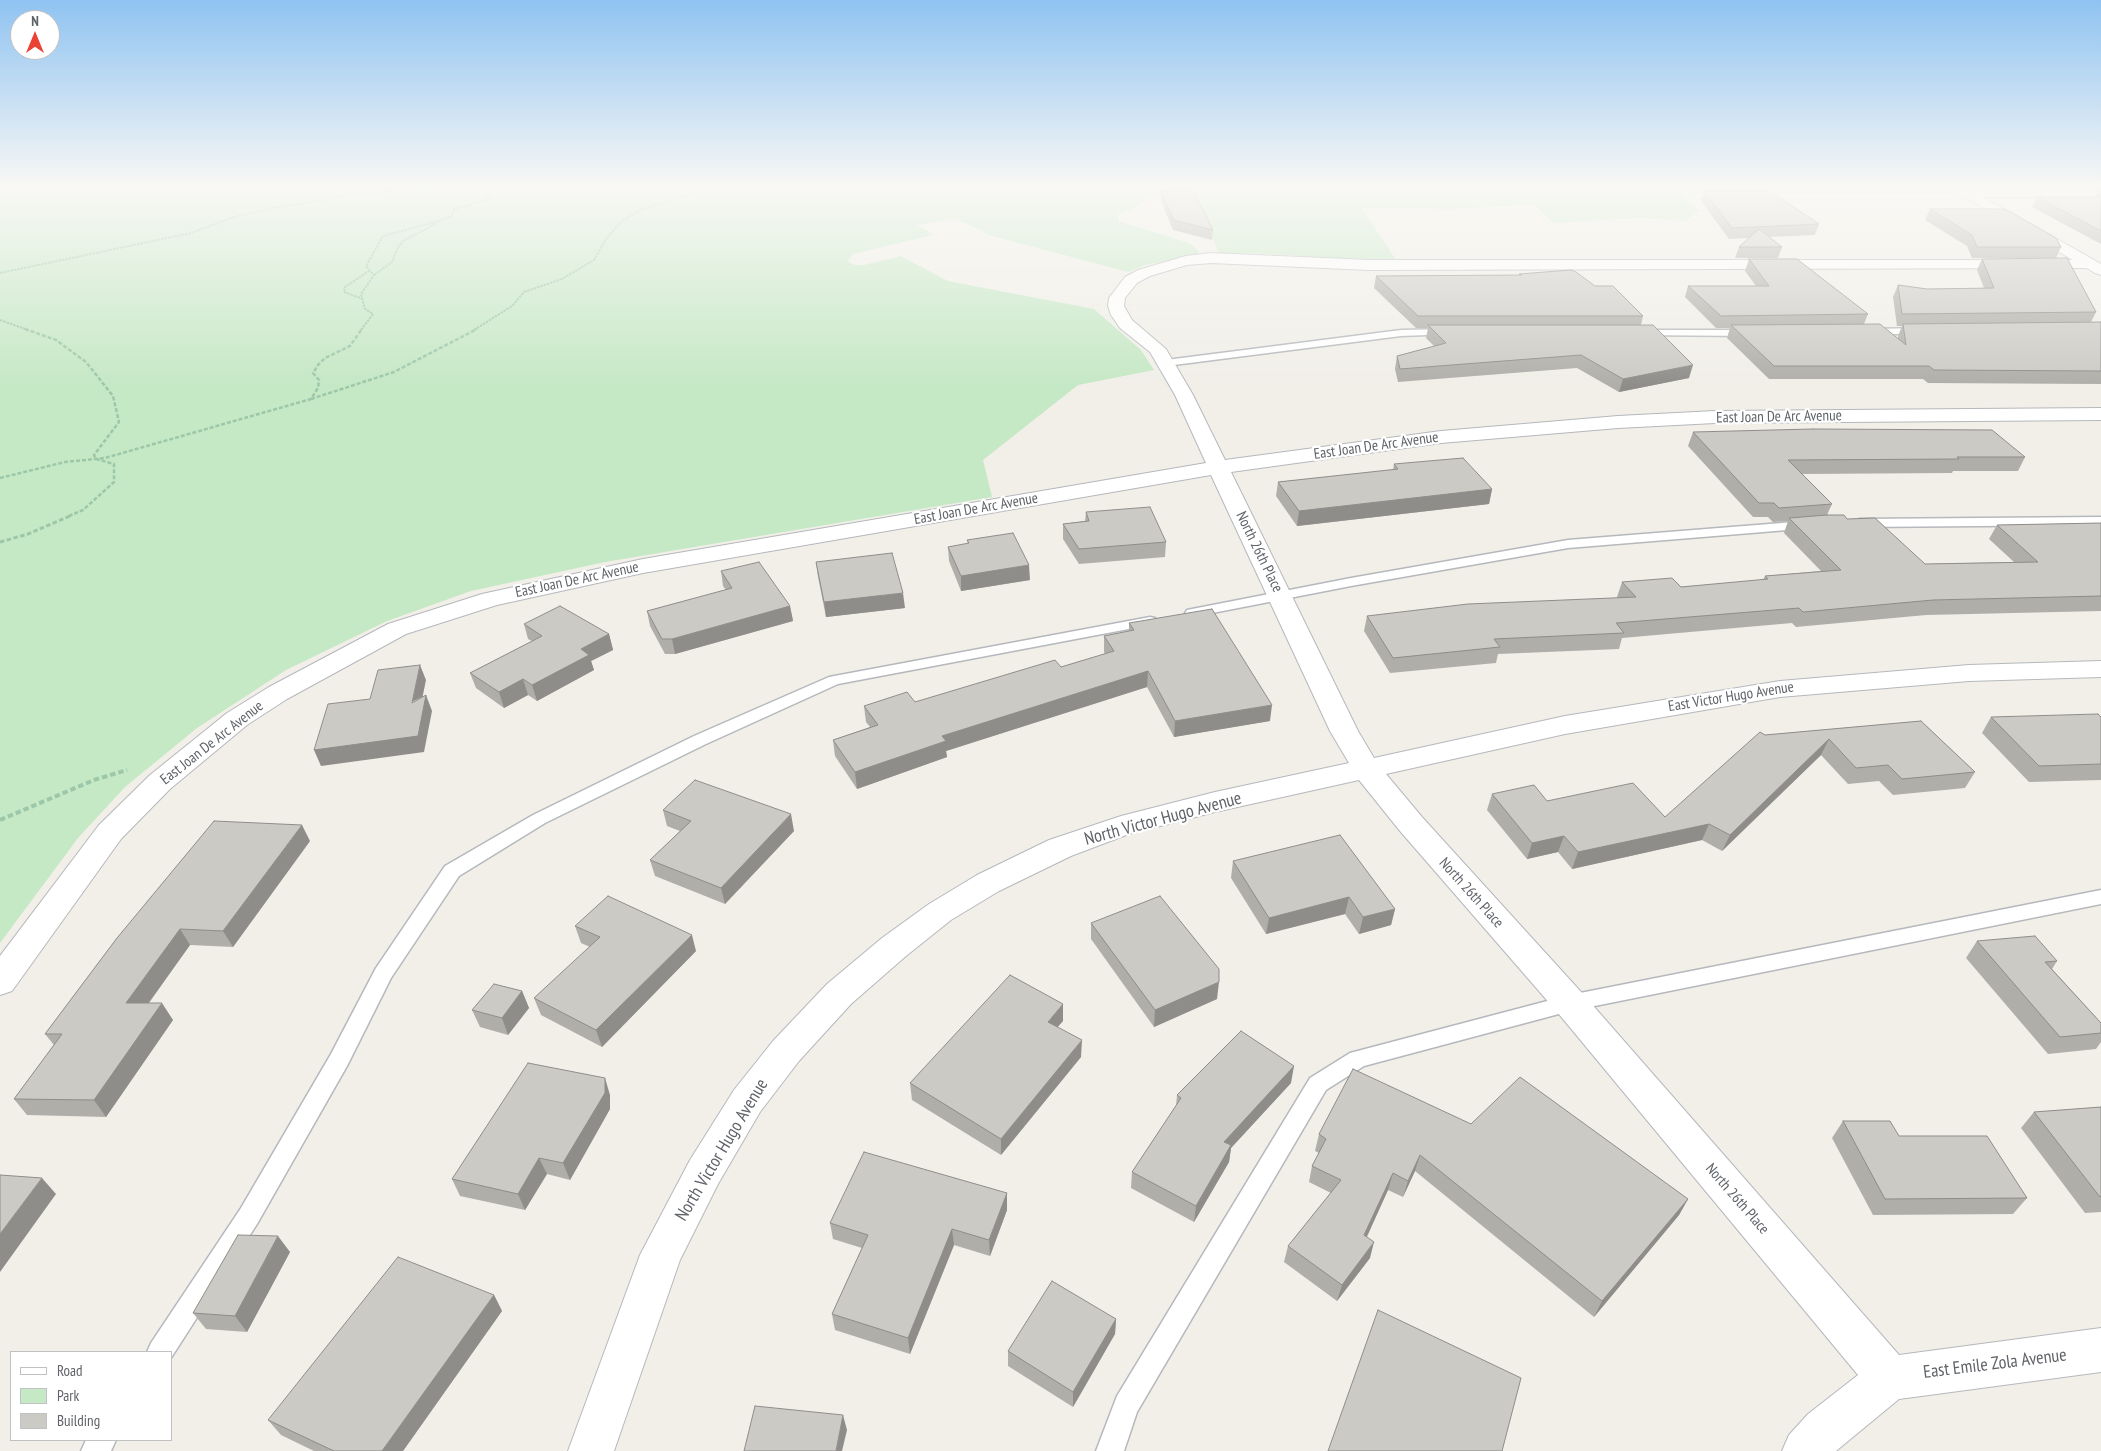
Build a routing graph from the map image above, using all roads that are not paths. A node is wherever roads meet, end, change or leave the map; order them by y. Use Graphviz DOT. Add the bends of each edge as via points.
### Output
graph roads {
  1 [pos="2069,252"];
  2 [pos="2095,266"];
  3 [pos="1935,331"];
  4 [pos="1460,332"];
  5 [pos="1856,332"];
  6 [pos="1629,333"];
  7 [pos="1758,333"];
  8 [pos="1166,363"];
  9 [pos="2101,414"];
  10 [pos="1218,467"];
  11 [pos="2101,521"];
  12 [pos="1821,524"];
  13 [pos="1850,524"];
  14 [pos="1281,597"];
  15 [pos="2101,670"];
  16 [pos="1367,770"];
  17 [pos="2101,897"];
  18 [pos="0,982"];
  19 [pos="1570,1003"];
  20 [pos="2101,1350"];
  21 [pos="161,1351"];
  22 [pos="1890,1378"];
  23 [pos="591,1451"];
  24 [pos="1110,1451"];
  25 [pos="1805,1451"];
  1 -- 2 [label="street"];
  2 -- 8 [label="street, North 26th Place" via="1422,265 1238,258 1186,260 1131,280 1117,298 1119,315 1157,348"];
  3 -- 5 [label="lane"];
  4 -- 8 [label="lane" via="1401,333"];
  6 -- 7 [label="lane"];
  8 -- 10 [label="street, North 26th Place"];
  9 -- 10 [label="street, East Joan De Arc Avenue" via="1715,417 1618,422 1441,437"];
  10 -- 14 [label="street, North 26th Place"];
  10 -- 18 [label="street, East Joan De Arc Avenue" via="643,566 491,599 397,628 237,719 160,782 110,832"];
  11 -- 13 [label="lane"];
  12 -- 14 [label="lane" via="1568,544"];
  14 -- 16 [label="street, North 26th Place" via="1344,731"];
  14 -- 21 [label="lane" via="834,680 700,740 539,819 452,871 383,974 249,1216"];
  15 -- 16 [label="street, East Victor Hugo Avenue" via="1969,673 1780,689 1565,725"];
  16 -- 19 [label="street, North 26th Place"];
  16 -- 23 [label="street, North Victor Hugo Avenue" via="1206,804 1121,826 1060,848 988,883 940,912 839,994 786,1051 747,1101 704,1172 661,1255"];
  17 -- 19 [label="lane"];
  19 -- 22 [label="street, North 26th Place"];
  19 -- 24 [label="lane" via="1358,1059 1318,1084 1126,1405"];
  20 -- 22 [label="street, East Emile Zola Avenue"];
  22 -- 25 [label="street" via="1824,1430"];
}
